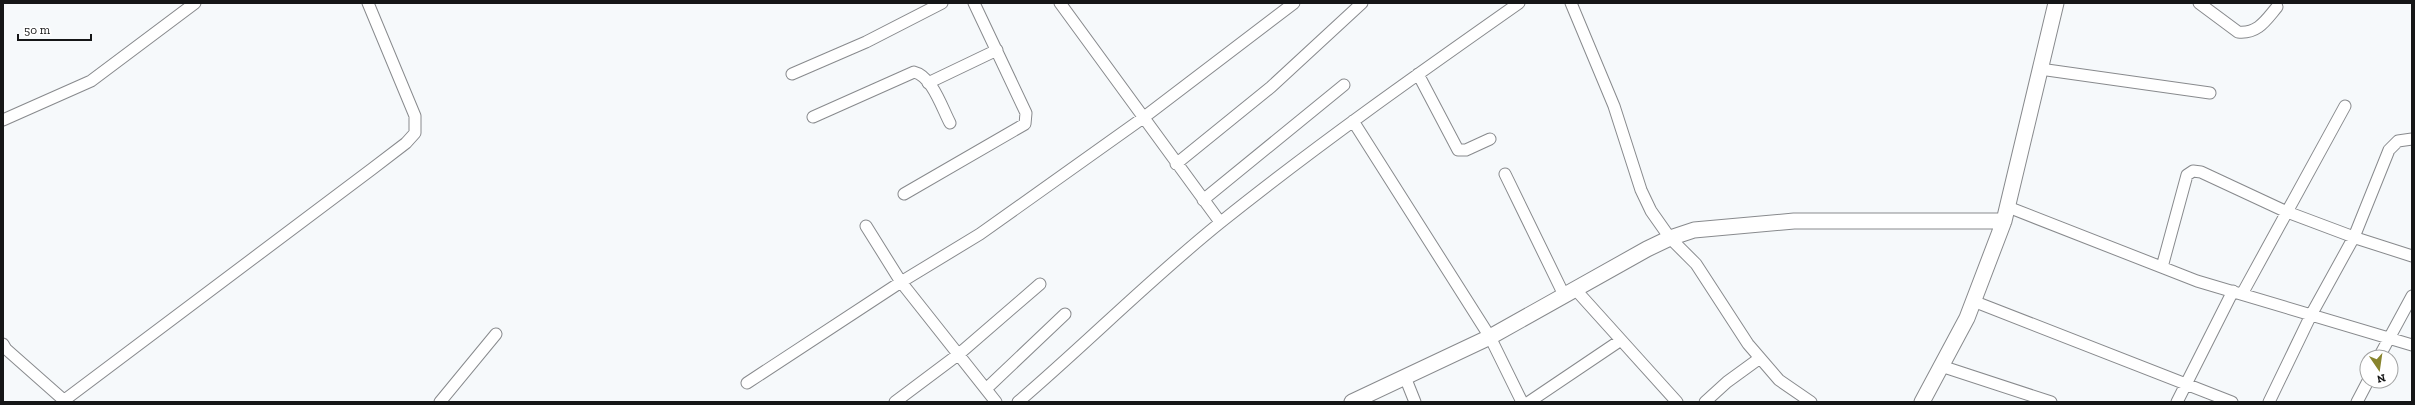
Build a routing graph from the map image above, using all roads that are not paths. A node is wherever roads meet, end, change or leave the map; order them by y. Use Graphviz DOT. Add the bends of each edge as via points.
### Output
graph roads {
  1 [pos="195,3"];
  2 [pos="368,3"];
  3 [pos="942,3"];
  4 [pos="974,3"];
  5 [pos="1060,3"];
  6 [pos="1294,3"];
  7 [pos="1362,3"];
  8 [pos="1519,3"];
  9 [pos="1571,3"];
  10 [pos="2056,3"];
  11 [pos="2199,3"];
  12 [pos="2278,7"];
  13 [pos="997,50"];
  14 [pos="2040,69"];
  15 [pos="792,74"];
  16 [pos="1418,74"];
  17 [pos="928,83"];
  18 [pos="1344,85"];
  19 [pos="2210,93"];
  20 [pos="2345,106"];
  21 [pos="813,117"];
  22 [pos="1143,118"];
  23 [pos="3,120"];
  24 [pos="1353,121"];
  25 [pos="950,123"];
  26 [pos="1490,139"];
  27 [pos="2412,140"];
  28 [pos="1176,164"];
  29 [pos="1505,174"];
  30 [pos="904,194"];
  31 [pos="1204,200"];
  32 [pos="2287,212"];
  33 [pos="2006,214"];
  34 [pos="1220,222"];
  35 [pos="866,226"];
  36 [pos="2354,237"];
  37 [pos="1670,238"];
  38 [pos="2412,256"];
  39 [pos="2162,267"];
  40 [pos="901,282"];
  41 [pos="1040,284"];
  42 [pos="1570,292"];
  43 [pos="2238,293"];
  44 [pos="2412,296"];
  45 [pos="1973,301"];
  46 [pos="1065,314"];
  47 [pos="2310,315"];
  48 [pos="496,334"];
  49 [pos="1490,337"];
  50 [pos="2388,338"];
  51 [pos="1621,340"];
  52 [pos="3,344"];
  53 [pos="2412,345"];
  54 [pos="2383,349"];
  55 [pos="958,354"];
  56 [pos="1760,358"];
  57 [pos="1941,366"];
  58 [pos="1405,377"];
  59 [pos="747,383"];
  60 [pos="2185,385"];
  61 [pos="986,389"];
  62 [pos="2364,389"];
  63 [pos="64,402"];
  64 [pos="440,402"];
  65 [pos="895,402"];
  66 [pos="996,402"];
  67 [pos="1018,402"];
  68 [pos="1352,402"];
  69 [pos="1415,402"];
  70 [pos="1522,402"];
  71 [pos="1529,402"];
  72 [pos="1676,402"];
  73 [pos="1705,402"];
  74 [pos="1811,402"];
  75 [pos="1922,402"];
  76 [pos="2051,402"];
  77 [pos="2177,402"];
  78 [pos="2232,402"];
  79 [pos="2269,402"];
  80 [pos="2358,402"];
  1 -- 23 [label="street" via="91,81"];
  2 -- 63 [label="street" via="415,116 415,133 406,143"];
  3 -- 15 [label="street" via="879,36"];
  4 -- 13 [label="street"];
  5 -- 22 [label="street"];
  6 -- 22 [label="street"];
  7 -- 28 [label="street" via="1271,88"];
  8 -- 16 [label="street"];
  9 -- 37 [label="street" via="1614,106 1641,190"];
  10 -- 14 [label="street"];
  11 -- 12 [label="street" via="2238,32 2257,29"];
  13 -- 17 [label="street"];
  13 -- 30 [label="street" via="1026,113 1025,124"];
  14 -- 19 [label="street"];
  14 -- 33 [label="street"];
  16 -- 24 [label="street"];
  16 -- 26 [label="street" via="1458,150 1466,150"];
  17 -- 21 [label="street" via="920,73 908,74"];
  17 -- 25 [label="street"];
  18 -- 31 [label="street"];
  20 -- 32 [label="street"];
  22 -- 28 [label="street"];
  22 -- 40 [label="street" via="980,234"];
  24 -- 34 [label="street"];
  24 -- 49 [label="street"];
  27 -- 36 [label="street" via="2398,141 2389,150"];
  28 -- 31 [label="street"];
  29 -- 42 [label="street"];
  31 -- 34 [label="street"];
  32 -- 36 [label="street"];
  32 -- 39 [label="street" via="2201,172 2193,171 2187,175"];
  32 -- 43 [label="street"];
  33 -- 37 [label="street" via="1794,221 1694,230"];
  33 -- 39 [label="street"];
  33 -- 45 [label="street"];
  34 -- 67 [label="street" via="1146,284 1076,352"];
  35 -- 40 [label="street"];
  36 -- 38 [label="street"];
  36 -- 47 [label="street"];
  37 -- 42 [label="street"];
  37 -- 56 [label="street" via="1696,264 1748,344"];
  39 -- 43 [label="street"];
  40 -- 55 [label="street"];
  40 -- 59 [label="street"];
  41 -- 55 [label="street"];
  42 -- 49 [label="street"];
  42 -- 51 [label="street"];
  43 -- 47 [label="street"];
  43 -- 60 [label="street"];
  44 -- 50 [label="street"];
  45 -- 57 [label="street"];
  45 -- 60 [label="street"];
  46 -- 61 [label="street"];
  47 -- 50 [label="street"];
  47 -- 79 [label="street"];
  48 -- 64 [label="street"];
  49 -- 58 [label="street"];
  49 -- 70 [label="street"];
  50 -- 53 [label="street"];
  50 -- 54 [label="street"];
  51 -- 71 [label="street"];
  51 -- 72 [label="street"];
  52 -- 63 [label="street"];
  55 -- 61 [label="street"];
  55 -- 65 [label="street"];
  56 -- 73 [label="street"];
  56 -- 74 [label="street" via="1778,380"];
  57 -- 75 [label="street"];
  57 -- 76 [label="street"];
  58 -- 68 [label="street"];
  58 -- 69 [label="street"];
  60 -- 77 [label="street"];
  60 -- 78 [label="street"];
  61 -- 66 [label="street"];
  62 -- 80 [label="street"];
}
